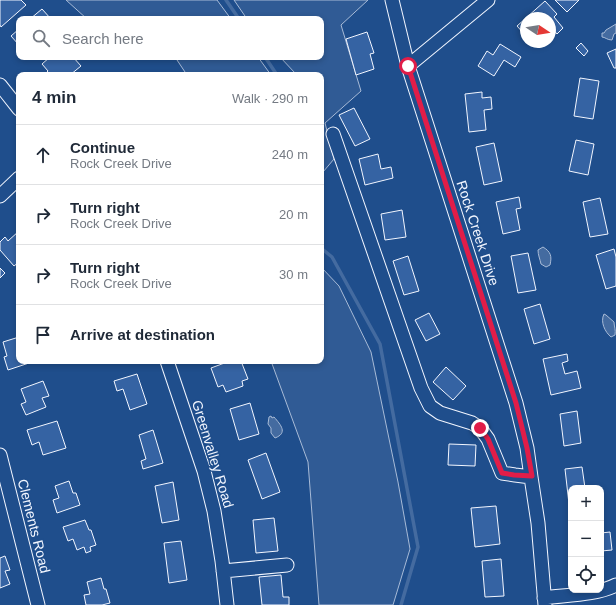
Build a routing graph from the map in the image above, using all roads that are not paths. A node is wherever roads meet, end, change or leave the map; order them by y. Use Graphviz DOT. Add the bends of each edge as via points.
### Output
graph roads {
  1 [pos="392,0"];
  2 [pos="488,0"];
  3 [pos="408,66"];
  4 [pos="0,85"];
  5 [pos="16,105"];
  6 [pos="333,134"];
  7 [pos="16,181"];
  8 [pos="0,196"];
  9 [pos="168,364"];
  10 [pos="0,455"];
  11 [pos="532,476"];
  12 [pos="287,565"];
  13 [pos="223,571"];
  14 [pos="616,585"];
  15 [pos="544,601"];
  16 [pos="38,605"];
  17 [pos="227,605"];
  1 -- 3 [label="street, Rock Creek Drive"];
  2 -- 3 [label="street"];
  3 -- 11 [label="street, Rock Creek Drive" via="516,403"];
  4 -- 5 [label="street"];
  6 -- 11 [label="street" via="421,388 430,406 440,413 480,428 488,439 502,473"];
  7 -- 8 [label="street"];
  9 -- 13 [label="street, Greenvalley Road" via="204,471 214,511"];
  10 -- 16 [label="street, Clements Road"];
  11 -- 15 [label="street, Rock Creek Drive"];
  12 -- 13 [label="street"];
  13 -- 17 [label="street, Greenvalley Road"];
  14 -- 15 [label="street"];
}
